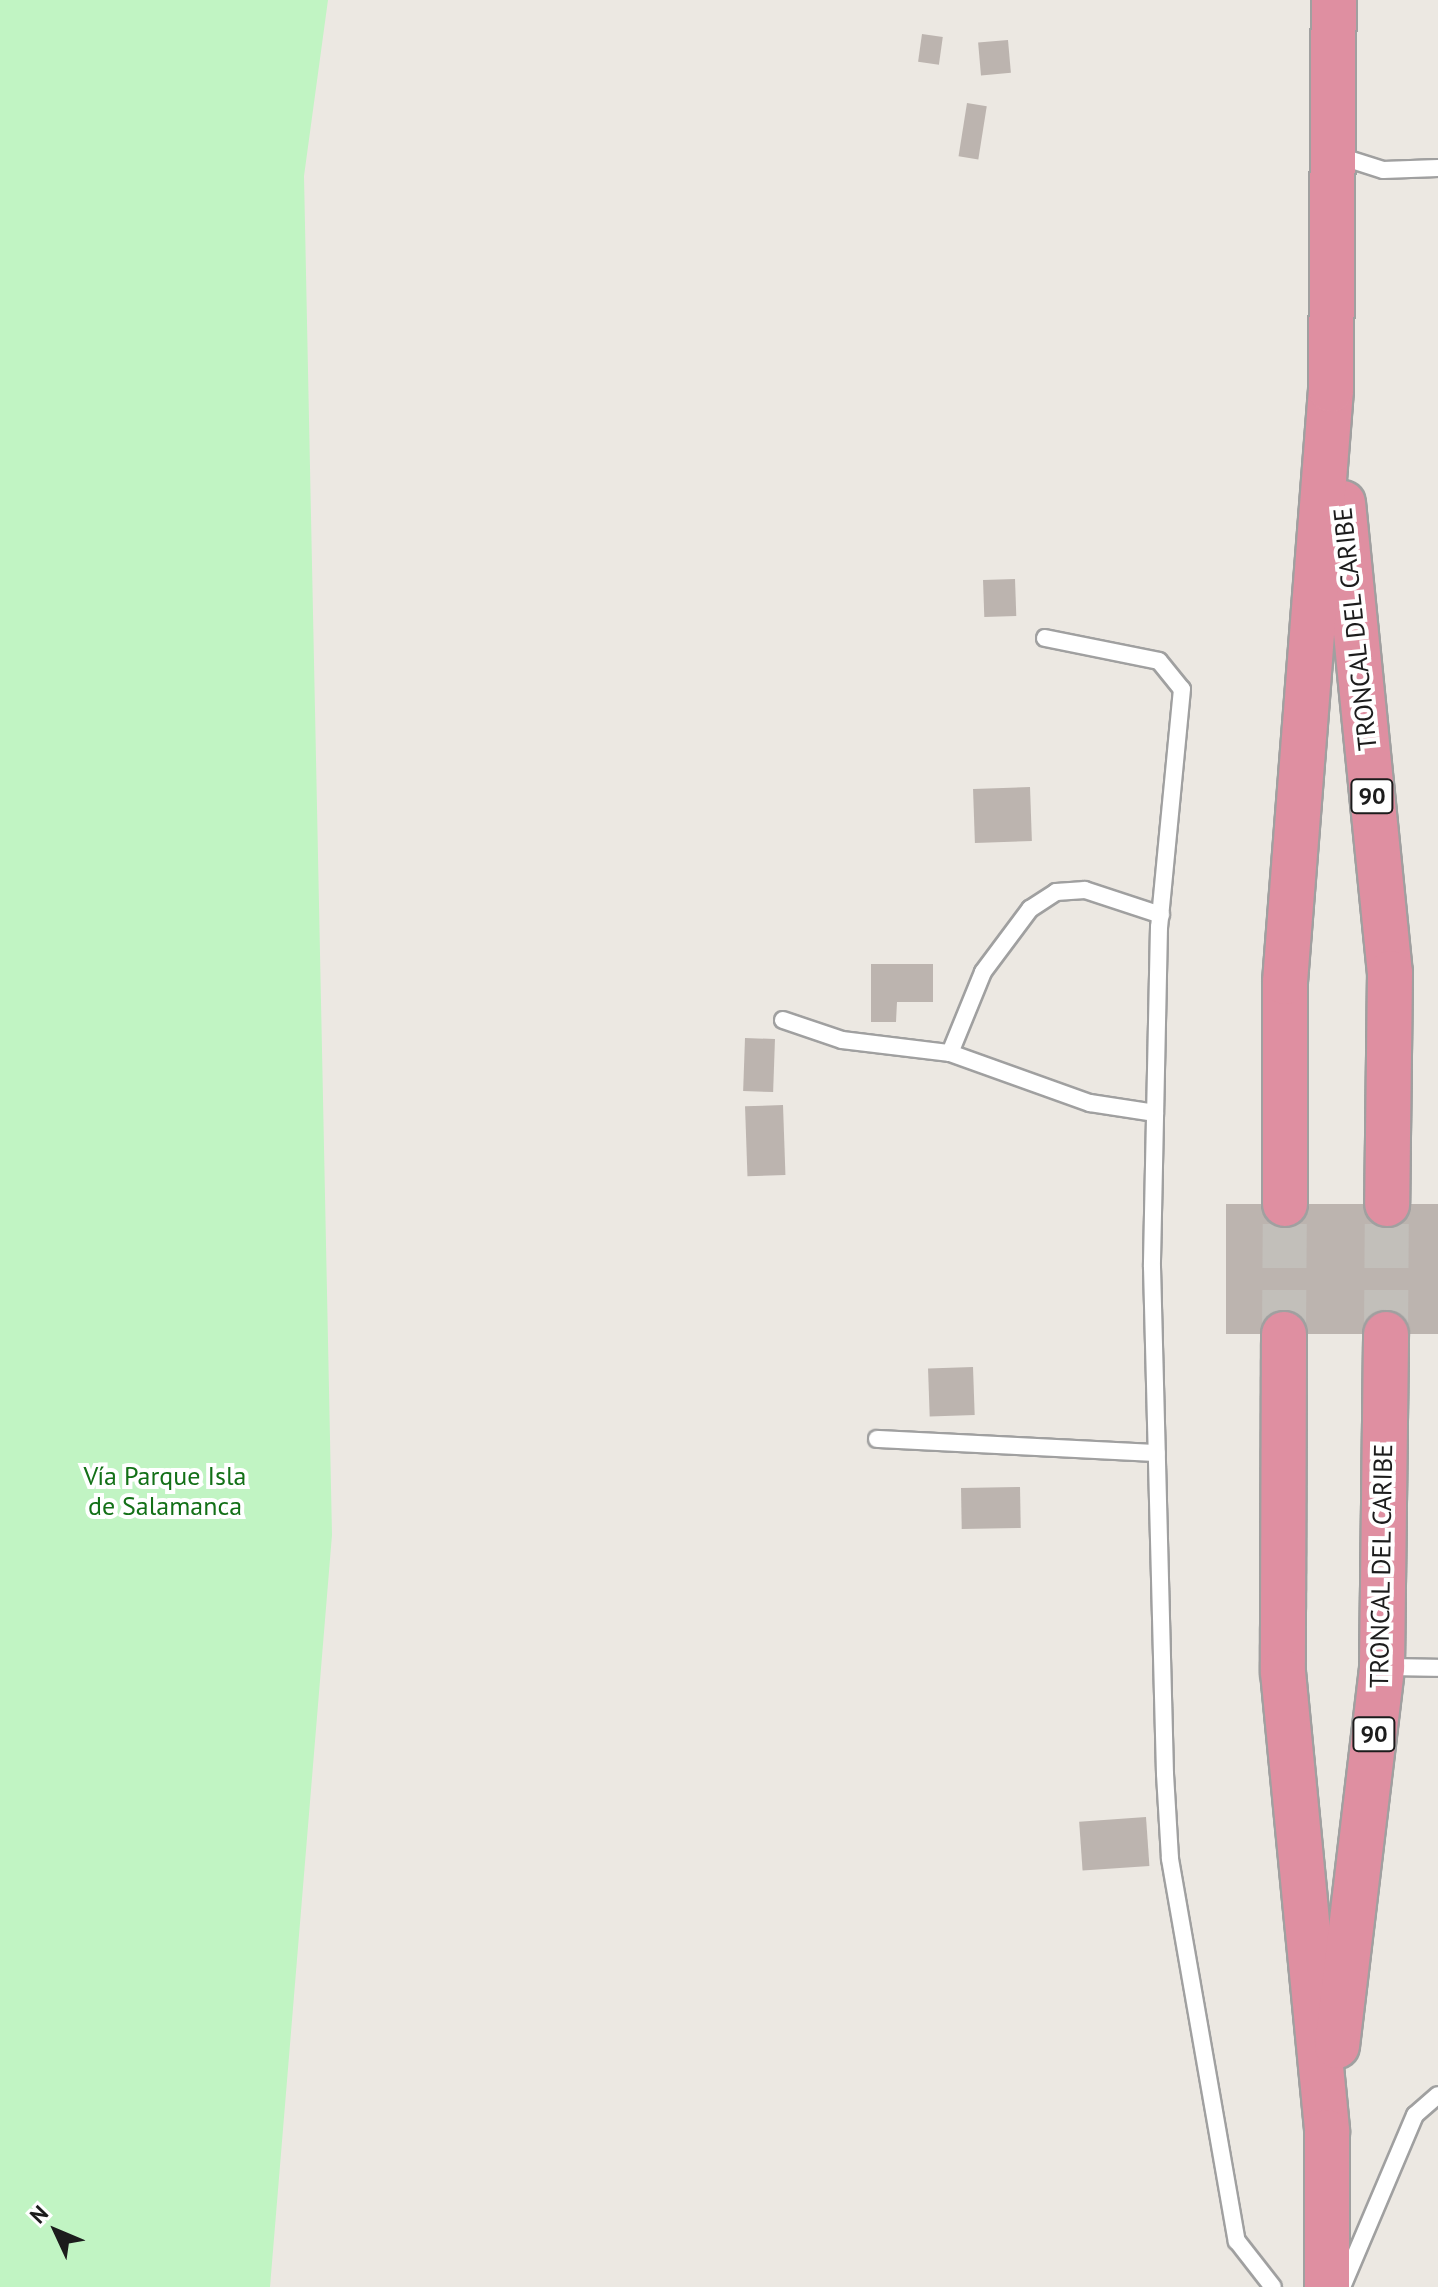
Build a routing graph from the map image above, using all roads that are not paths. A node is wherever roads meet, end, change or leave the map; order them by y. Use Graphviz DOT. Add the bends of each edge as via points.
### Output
graph roads {
  1 [pos="1334,0"];
  2 [pos="1336,155"];
  3 [pos="1438,168"];
  4 [pos="1331,390"];
  5 [pos="1045,638"];
  6 [pos="1161,915"];
  7 [pos="783,1020"];
  8 [pos="950,1053"];
  9 [pos="1155,1113"];
  10 [pos="1285,1204"];
  11 [pos="1387,1204"];
  12 [pos="1284,1334"];
  13 [pos="1386,1334"];
  14 [pos="877,1439"];
  15 [pos="1157,1453"];
  16 [pos="1382,1667"];
  17 [pos="1438,1668"];
  18 [pos="1438,2095"];
  19 [pos="1327,2132"];
  20 [pos="1273,2287"];
  21 [pos="1327,2287"];
  22 [pos="1342,2287"];
  1 -- 2 [label="highway, TRONCAL DEL CARIBE / 90"];
  2 -- 3 [label="lane" via="1383,170"];
  2 -- 4 [label="highway, TRONCAL DEL CARIBE / 90"];
  4 -- 10 [label="highway, TRONCAL DEL CARIBE / 90" via="1285,982"];
  4 -- 11 [label="highway, TRONCAL DEL CARIBE / 90" via="1390,973"];
  5 -- 6 [label="lane" via="1159,661 1180,680"];
  6 -- 8 [label="lane" via="1085,890 1056,892 1030,909 983,972"];
  6 -- 9 [label="lane"];
  7 -- 8 [label="lane" via="842,1040"];
  8 -- 9 [label="lane" via="1090,1103"];
  9 -- 15 [label="lane"];
  12 -- 19 [label="highway, TRONCAL DEL CARIBE / 90" via="1283,1672"];
  13 -- 16 [label="highway, TRONCAL DEL CARIBE / 90"];
  14 -- 15 [label="lane"];
  15 -- 20 [label="lane" via="1170,1859 1237,2241"];
  16 -- 17 [label="lane"];
  16 -- 19 [label="highway, TRONCAL DEL CARIBE / 90"];
  18 -- 22 [label="lane" via="1415,2115"];
  19 -- 21 [label="highway, TRONCAL DEL CARIBE / 90"];
}
